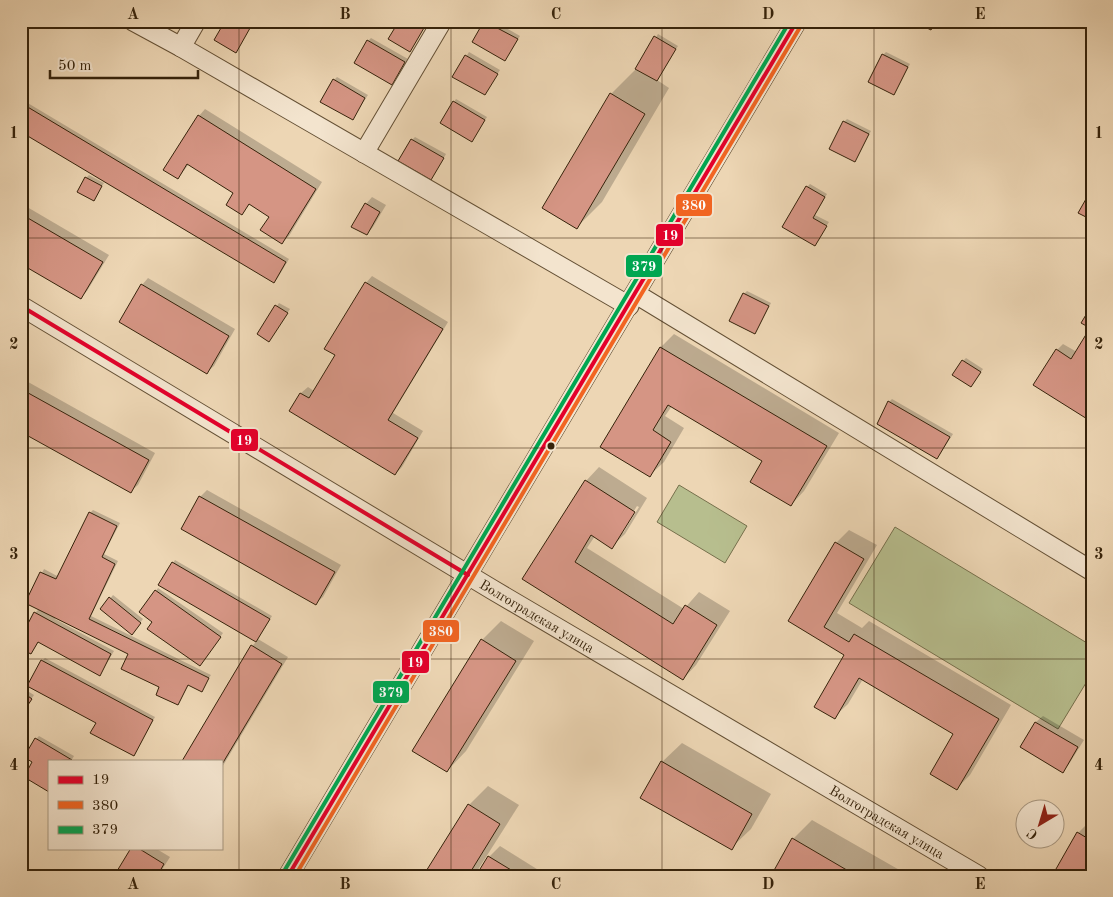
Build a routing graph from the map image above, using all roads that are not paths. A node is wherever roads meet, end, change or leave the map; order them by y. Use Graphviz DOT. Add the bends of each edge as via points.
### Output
graph roads {
  1 [pos="133,21"];
  2 [pos="196,21"];
  3 [pos="442,21"];
  4 [pos="797,21"];
  5 [pos="181,47"];
  6 [pos="364,153"];
  7 [pos="632,300"];
  8 [pos="21,306"];
  9 [pos="1092,571"];
  10 [pos="468,575"];
  11 [pos="288,876"];
  12 [pos="979,876"];
  1 -- 5 [label="street"];
  2 -- 5 [label="street"];
  3 -- 6 [label="street"];
  4 -- 7 [label="street"];
  5 -- 6 [label="street"];
  6 -- 7 [label="street"];
  7 -- 9 [label="street"];
  7 -- 10 [label="street"];
  8 -- 10 [label="street, Волгоградская улица"];
  10 -- 11 [label="street"];
  10 -- 12 [label="street, Волгоградская улица"];
}
